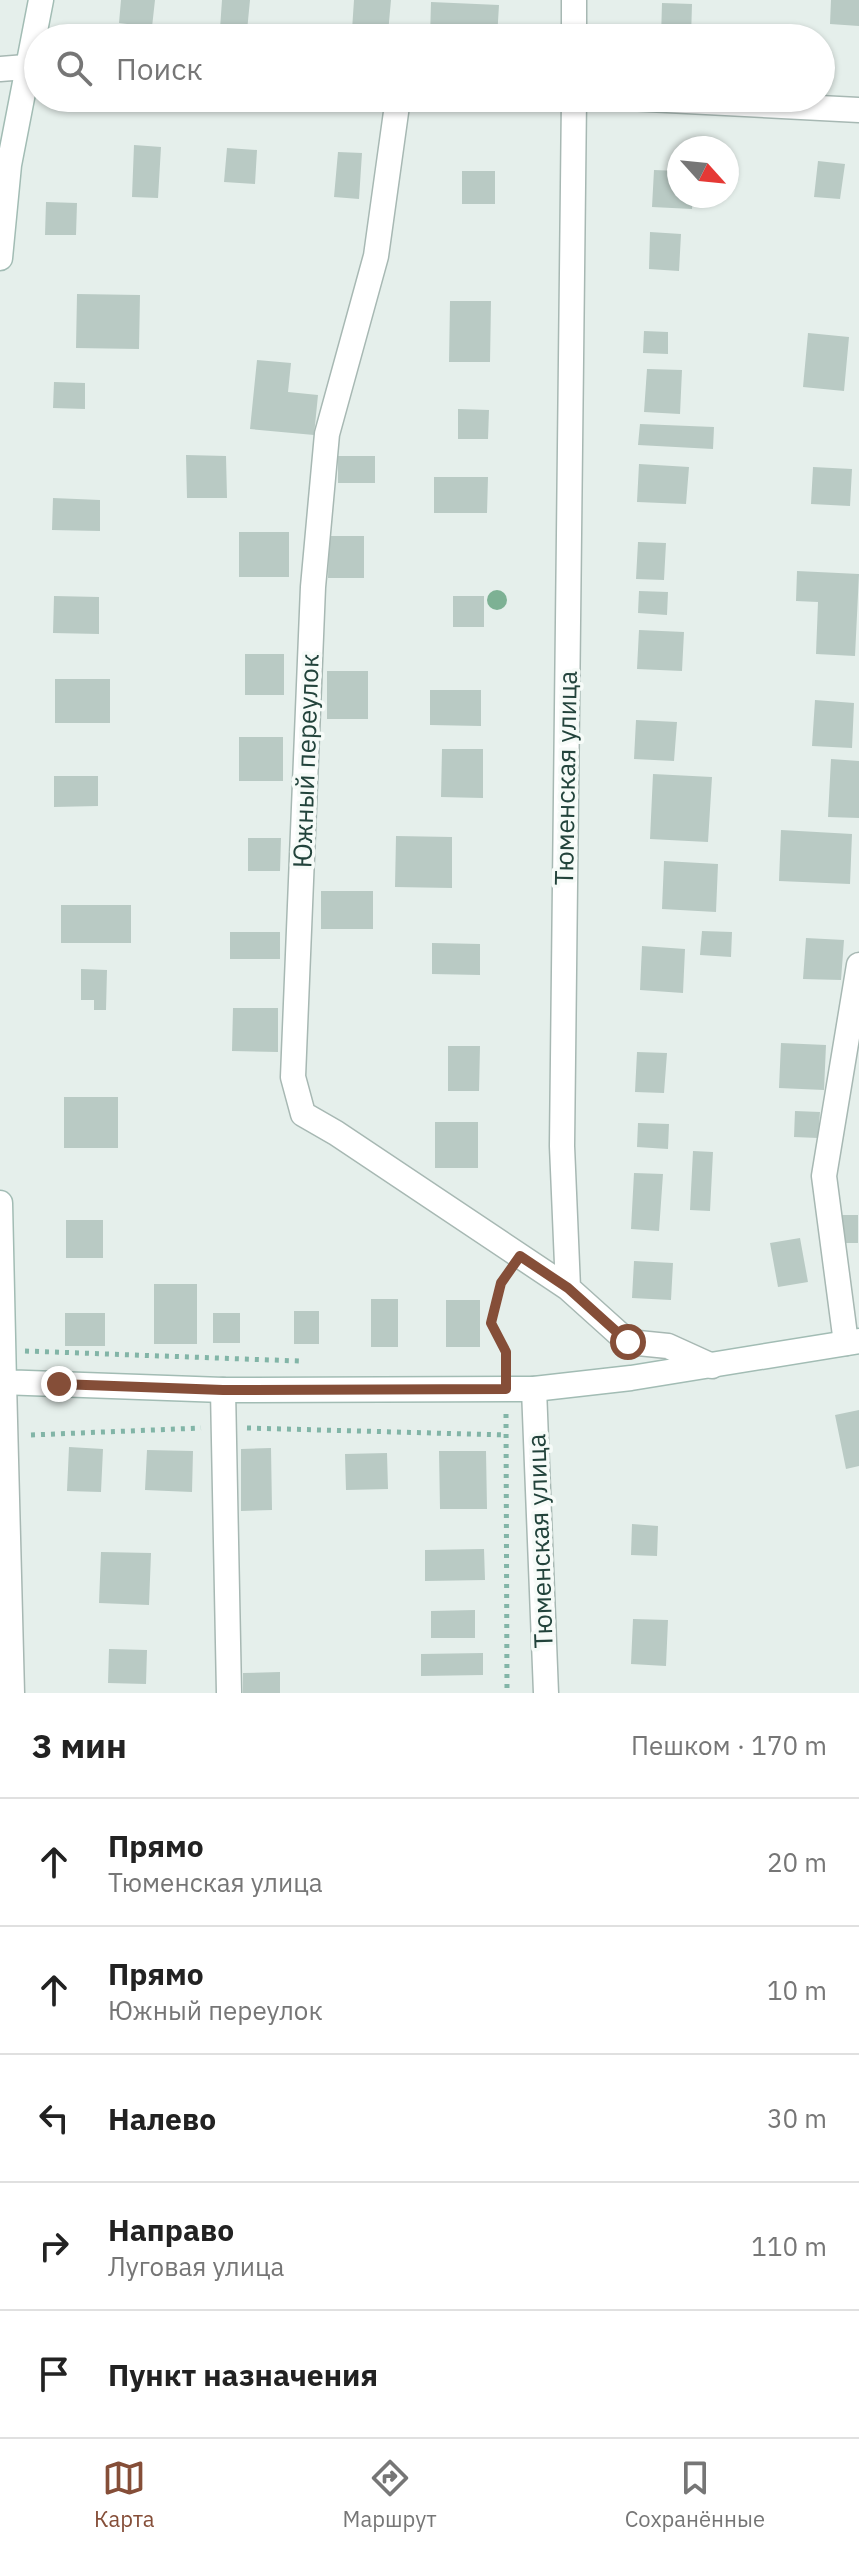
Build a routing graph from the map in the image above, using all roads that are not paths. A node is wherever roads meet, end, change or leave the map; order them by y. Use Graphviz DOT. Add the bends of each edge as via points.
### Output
graph roads {
  1 [pos="41,0"];
  2 [pos="574,0"];
  3 [pos="38,24"];
  4 [pos="574,24"];
  5 [pos="24,67"];
  6 [pos="0,69"];
  7 [pos="24,106"];
  8 [pos="835,109"];
  9 [pos="859,110"];
  10 [pos="396,112"];
  11 [pos="574,112"];
  12 [pos="0,258"];
  13 [pos="859,965"];
  14 [pos="0,1203"];
  15 [pos="568,1288"];
  16 [pos="852,1342"];
  17 [pos="712,1366"];
  18 [pos="2,1382"];
  19 [pos="534,1389"];
  20 [pos="223,1390"];
  21 [pos="12,1693"];
  22 [pos="229,1693"];
  23 [pos="546,1693"];
  1 -- 3 [label="street"];
  2 -- 4 [label="street"];
  5 -- 6 [label="street"];
  7 -- 12 [label="street" via="9,165"];
  8 -- 9 [label="street"];
  10 -- 15 [label="street, Южный переулок" via="376,256 327,434 313,587 293,1077 303,1114"];
  11 -- 15 [label="street, Тюменская улица" via="562,1146"];
  13 -- 16 [label="street" via="824,1176"];
  14 -- 18 [label="street"];
  15 -- 17 [label="street" via="628,1342 668,1346"];
  16 -- 17 [label="street"];
  17 -- 19 [label="street"];
  18 -- 20 [label="street"];
  18 -- 21 [label="street"];
  19 -- 20 [label="street"];
  19 -- 23 [label="street, Тюменская улица"];
  20 -- 22 [label="street"];
}
